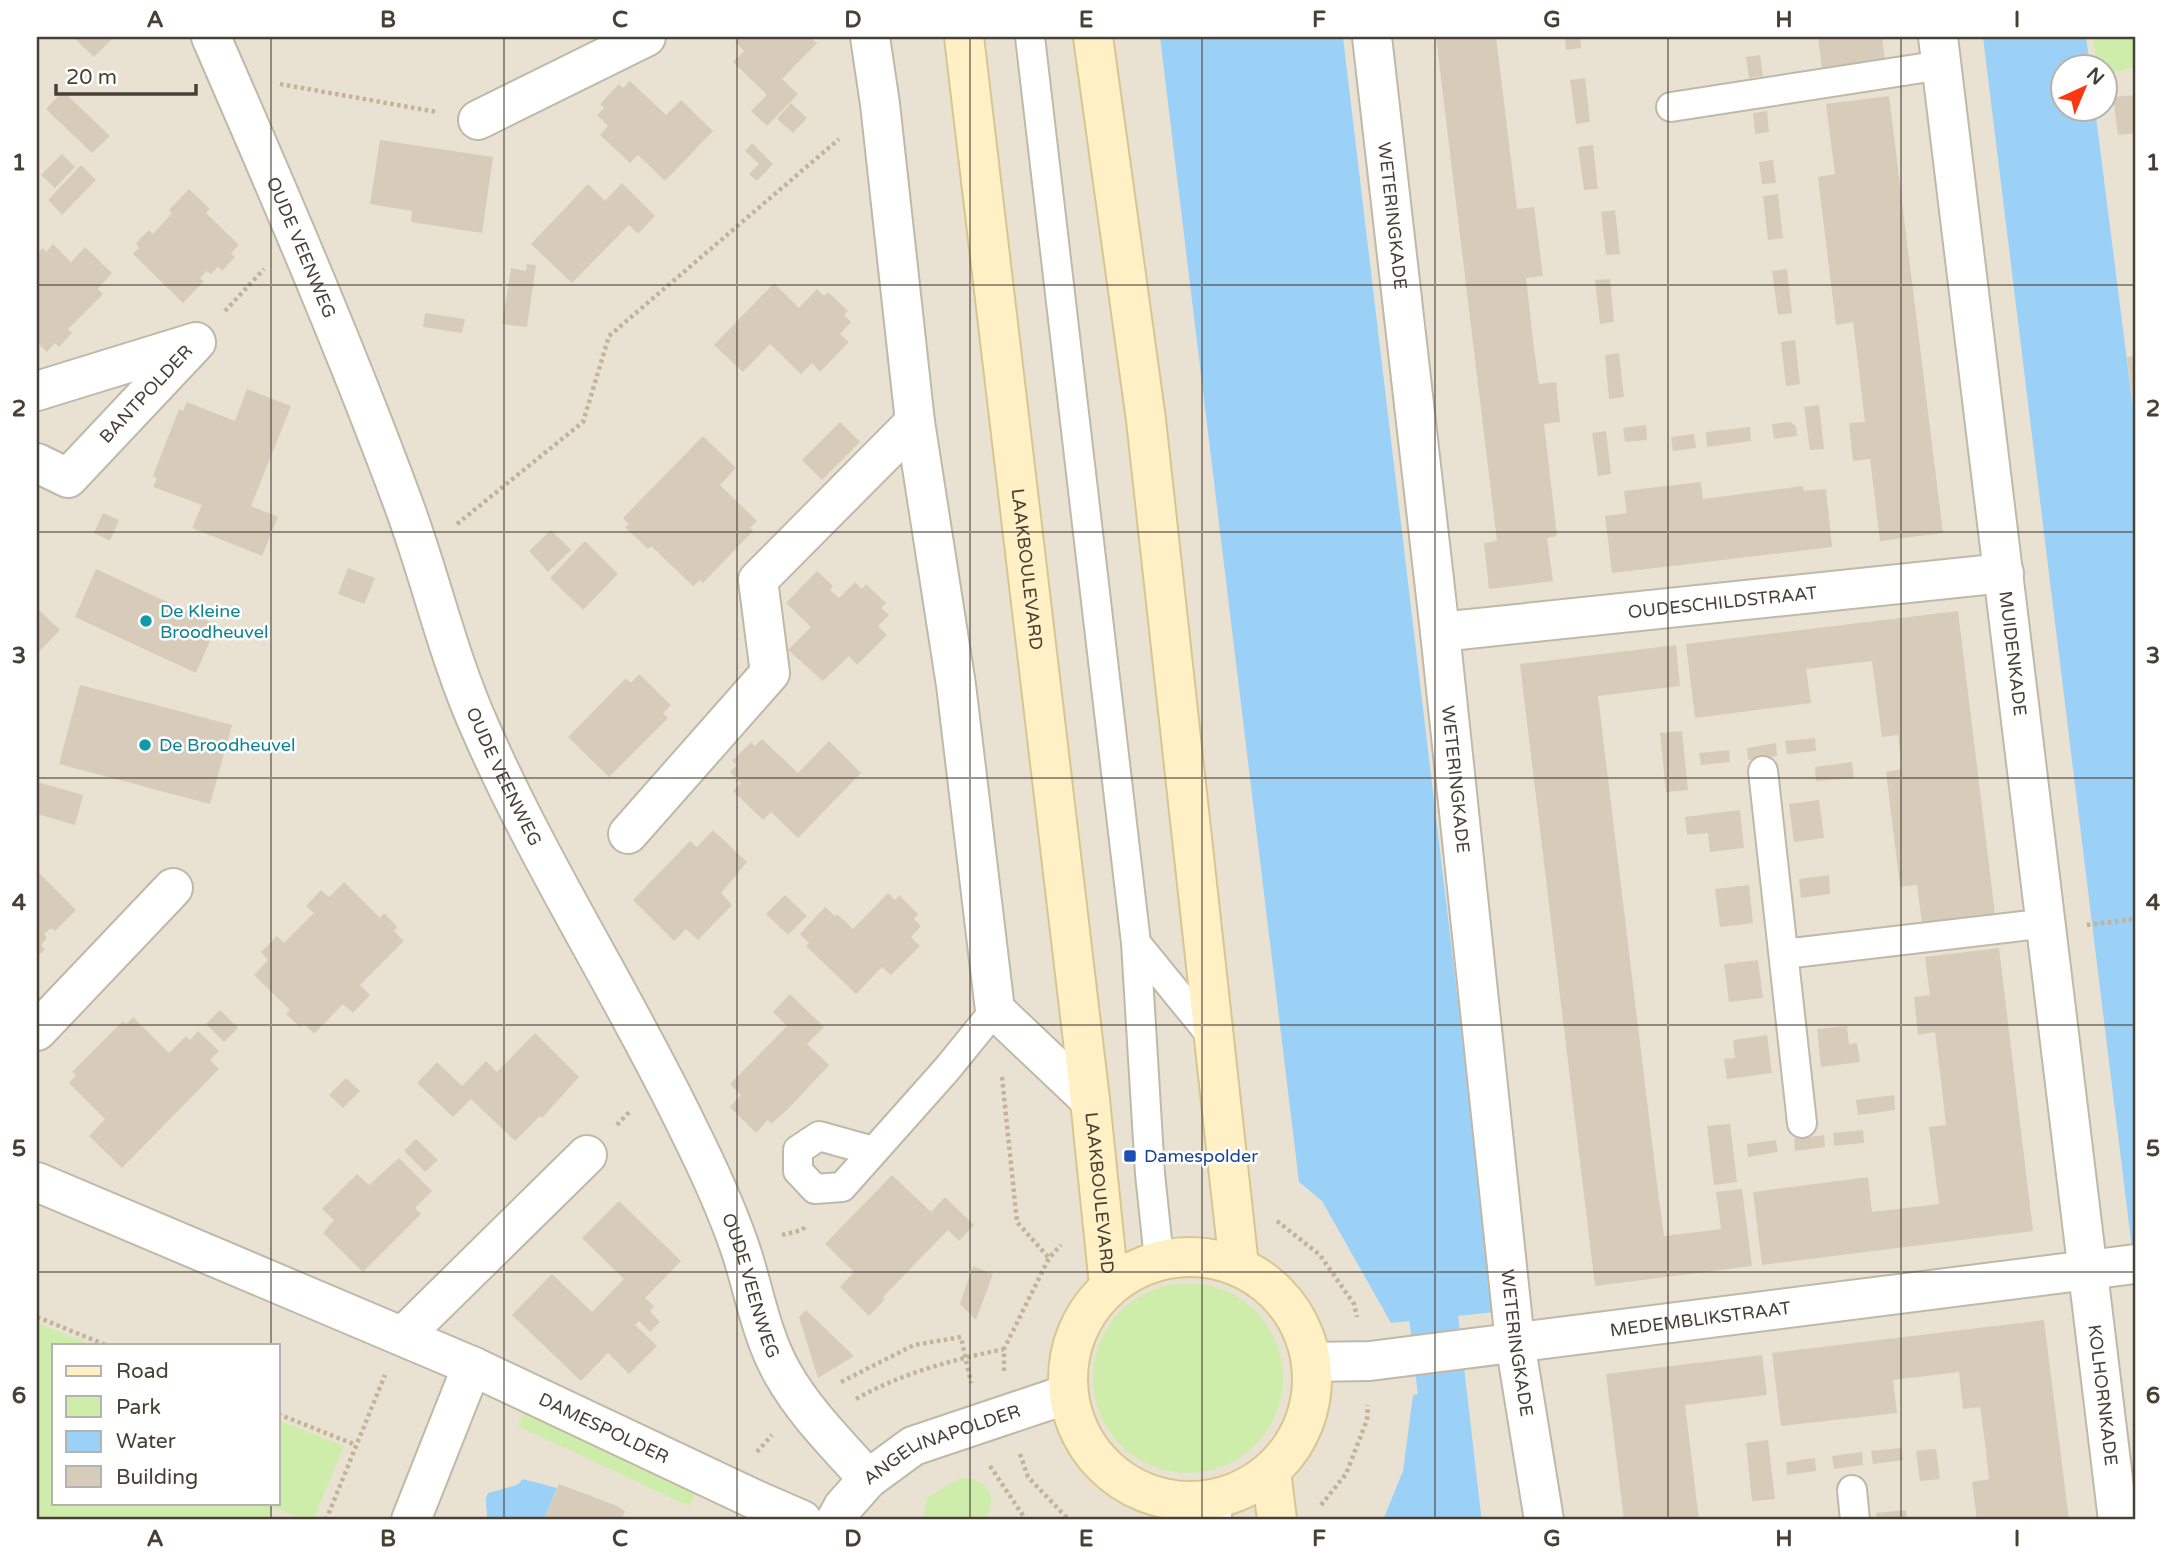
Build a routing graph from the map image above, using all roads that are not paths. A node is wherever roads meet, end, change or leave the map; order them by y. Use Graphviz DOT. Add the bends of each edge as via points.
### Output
graph roads {
  1 [pos="211,37"];
  2 [pos="646,37"];
  3 [pos="870,37"];
  4 [pos="964,37"];
  5 [pos="1030,37"];
  6 [pos="1093,37"];
  7 [pos="1372,37"];
  8 [pos="1940,51"];
  9 [pos="1671,107"];
  10 [pos="478,120"];
  11 [pos="37,391"];
  12 [pos="915,422"];
  13 [pos="37,463"];
  14 [pos="2004,573"];
  15 [pos="1440,632"];
  16 [pos="1763,771"];
  17 [pos="628,834"];
  18 [pos="173,888"];
  19 [pos="2047,923"];
  20 [pos="1136,943"];
  21 [pos="1784,954"];
  22 [pos="995,1010"];
  23 [pos="37,1031"];
  24 [pos="1215,1041"];
  25 [pos="1090,1100"];
  26 [pos="1802,1123"];
  27 [pos="873,1151"];
  28 [pos="587,1156"];
  29 [pos="37,1182"];
  30 [pos="1159,1259"];
  31 [pos="2131,1264"];
  32 [pos="1239,1266"];
  33 [pos="2089,1271"];
  34 [pos="1109,1285"];
  35 [pos="403,1336"];
  36 [pos="1515,1342"];
  37 [pos="1311,1362"];
  38 [pos="472,1366"];
  39 [pos="1068,1394"];
  40 [pos="1271,1471"];
  41 [pos="868,1479"];
  42 [pos="1852,1490"];
  43 [pos="1142,1506"];
  44 [pos="1217,1509"];
  45 [pos="411,1520"];
  46 [pos="802,1520"];
  47 [pos="836,1520"];
  48 [pos="1277,1520"];
  49 [pos="1544,1520"];
  50 [pos="1855,1520"];
  51 [pos="2118,1520"];
  1 -- 41 [label="street, OUDE VEENWEG" via="368,412 482,733 553,878 664,1077 715,1185 781,1371 800,1402"];
  2 -- 10 [label="street"];
  3 -- 12 [label="street"];
  4 -- 25 [label="main road, LAAKBOULEVARD"];
  5 -- 20 [label="lane"];
  6 -- 24 [label="main road" via="1146,419"];
  7 -- 15 [label="street, WETERINGKADE"];
  8 -- 9 [label="lane"];
  8 -- 14 [label="street, MUIDENKADE"];
  11 -- 13 [label="street, BANTPOLDER" via="196,342 68,478"];
  12 -- 17 [label="street" via="758,580 770,673"];
  12 -- 22 [label="street" via="956,685"];
  14 -- 15 [label="street, OUDESCHILDSTRAAT"];
  14 -- 19 [label="street, MUIDENKADE"];
  15 -- 36 [label="street, WETERINGKADE"];
  16 -- 21 [label="lane"];
  18 -- 23 [label="street"];
  19 -- 21 [label="lane"];
  19 -- 33 [label="street, MUIDENKADE"];
  20 -- 24 [label="lane"];
  20 -- 30 [label="lane"];
  21 -- 26 [label="lane"];
  22 -- 25 [label="street, LAAKBOULEVARD"];
  22 -- 27 [label="lane"];
  24 -- 32 [label="main road"];
  25 -- 34 [label="main road, LAAKBOULEVARD"];
  28 -- 35 [label="street"];
  29 -- 35 [label="street, DAMESPOLDER"];
  30 -- 32 [label="main road" via="1200,1256"];
  30 -- 34 [label="main road" via="1132,1269"];
  31 -- 33 [label="street, MEDEMBLIKSTRAAT"];
  32 -- 37 [label="main road" via="1274,1289 1298,1322"];
  33 -- 36 [label="street, MEDEMBLIKSTRAAT"];
  33 -- 51 [label="street, KOLHORNKADE"];
  34 -- 39 [label="main road" via="1084,1316 1069,1354"];
  35 -- 38 [label="street, DAMESPOLDER"];
  36 -- 37 [label="street, MEDEMBLIKSTRAAT" via="1385,1359"];
  36 -- 49 [label="street, WETERINGKADE"];
  37 -- 40 [label="main road" via="1311,1402 1296,1440"];
  38 -- 45 [label="street"];
  38 -- 46 [label="street, DAMESPOLDER"];
  39 -- 41 [label="street, ANGELINAPOLDER" via="913,1446"];
  39 -- 43 [label="main road" via="1081,1434"];
  40 -- 44 [label="main road"];
  40 -- 48 [label="main road"];
  41 -- 47 [label="street, ANGELINAPOLDER"];
  42 -- 50 [label="lane"];
  43 -- 44 [label="main road" via="1179,1501"];
}
